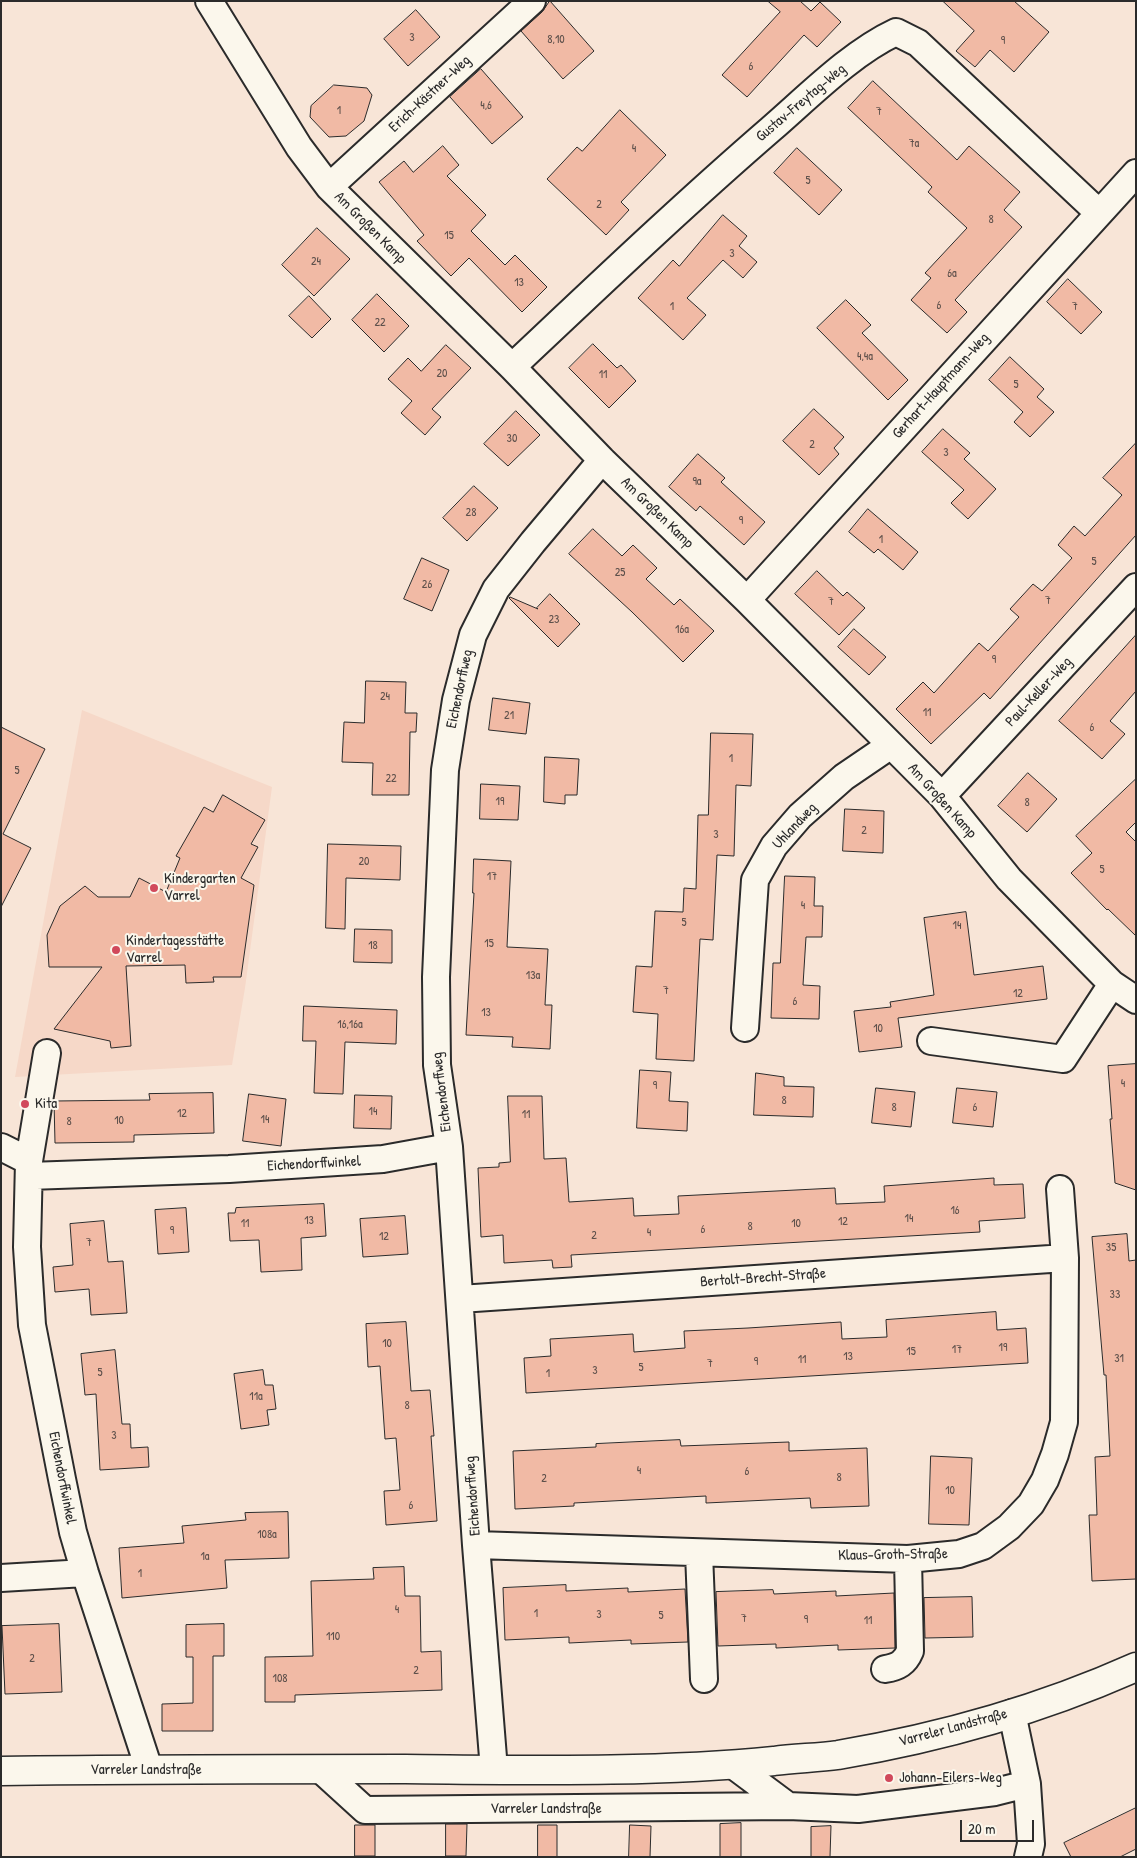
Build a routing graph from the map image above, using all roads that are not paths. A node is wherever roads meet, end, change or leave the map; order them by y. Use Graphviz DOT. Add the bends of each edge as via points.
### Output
graph roads {
  1 [pos="209,1"];
  2 [pos="532,1"];
  3 [pos="1136,173"];
  4 [pos="329,187"];
  5 [pos="1099,213"];
  6 [pos="512,367"];
  7 [pos="602,460"];
  8 [pos="1136,587"];
  9 [pos="747,600"];
  10 [pos="891,745"];
  11 [pos="942,796"];
  12 [pos="1112,984"];
  13 [pos="1136,1000"];
  14 [pos="745,1028"];
  15 [pos="931,1041"];
  16 [pos="47,1053"];
  17 [pos="1,1146"];
  18 [pos="449,1147"];
  19 [pos="29,1169"];
  20 [pos="1060,1189"];
  21 [pos="1065,1258"];
  22 [pos="460,1299"];
  23 [pos="476,1545"];
  24 [pos="699,1553"];
  25 [pos="908,1559"];
  26 [pos="85,1573"];
  27 [pos="1,1578"];
  28 [pos="1136,1667"];
  29 [pos="885,1668"];
  30 [pos="704,1679"];
  31 [pos="1012,1713"];
  32 [pos="732,1765"];
  33 [pos="149,1769"];
  34 [pos="320,1769"];
  35 [pos="494,1770"];
  36 [pos="1,1771"];
  37 [pos="1027,1784"];
  38 [pos="788,1806"];
  39 [pos="1028,1857"];
  1 -- 4 [label="street, Am Großen Kamp" via="294,139"];
  2 -- 4 [label="street, Erich-Kästner-Weg"];
  3 -- 5 [label="street, Gerhart-Hauptmann-Weg"];
  4 -- 6 [label="street, Am Großen Kamp"];
  5 -- 6 [label="street, Gustav-Freytag-Weg" via="918,43 896,32 859,55 796,107 700,191"];
  5 -- 9 [label="street, Gerhart-Hauptmann-Weg"];
  6 -- 7 [label="street, Am Großen Kamp"];
  7 -- 9 [label="street, Am Großen Kamp"];
  7 -- 18 [label="street, Eichendorffweg" via="496,589 473,635 456,700 445,770 436,977 437,1065"];
  8 -- 11 [label="street, Paul-Keller-Weg"];
  9 -- 10 [label="street, Am Großen Kamp"];
  10 -- 11 [label="street, Am Großen Kamp"];
  10 -- 14 [label="street, Uhlandweg" via="844,777 800,816 774,846 755,880"];
  11 -- 12 [label="street, Am Großen Kamp" via="1009,878"];
  12 -- 13 [label="street, Am Großen Kamp"];
  12 -- 15 [label="street" via="1063,1059"];
  16 -- 19 [label="street, Eichendorffwinkel"];
  17 -- 19 [label="street"];
  18 -- 19 [label="street, Eichendorffwinkel" via="383,1160 229,1169"];
  18 -- 22 [label="street, Eichendorffweg"];
  19 -- 26 [label="street, Eichendorffwinkel" via="27,1247 32,1325 73,1532"];
  20 -- 21 [label="street, Klaus-Groth-Straße"];
  21 -- 22 [label="street, Bertolt-Brecht-Straße"];
  21 -- 25 [label="street, Klaus-Groth-Straße" via="1064,1422 1045,1480 1031,1504 1009,1528 983,1546 959,1554"];
  22 -- 23 [label="street, Eichendorffweg"];
  23 -- 24 [label="street, Klaus-Groth-Straße"];
  23 -- 35 [label="street, Eichendorffweg"];
  24 -- 25 [label="street, Klaus-Groth-Straße"];
  24 -- 30 [label="street"];
  25 -- 29 [label="street" via="910,1651 897,1667"];
  26 -- 27 [label="street"];
  26 -- 33 [label="street, Eichendorffwinkel"];
  28 -- 31 [label="main road, Varreler Landstraße"];
  31 -- 32 [label="main road, Varreler Landstraße" via="894,1744 835,1755"];
  31 -- 37 [label="street"];
  32 -- 35 [label="main road, Varreler Landstraße"];
  32 -- 38 [label="street"];
  33 -- 34 [label="main road, Varreler Landstraße"];
  33 -- 36 [label="main road, Varreler Landstraße"];
  34 -- 35 [label="main road, Varreler Landstraße"];
  34 -- 38 [label="street, Varreler Landstraße" via="365,1810"];
  37 -- 38 [label="street, Varreler Landstraße" via="995,1792 858,1809"];
  37 -- 39 [label="street" via="1031,1844"];
}
